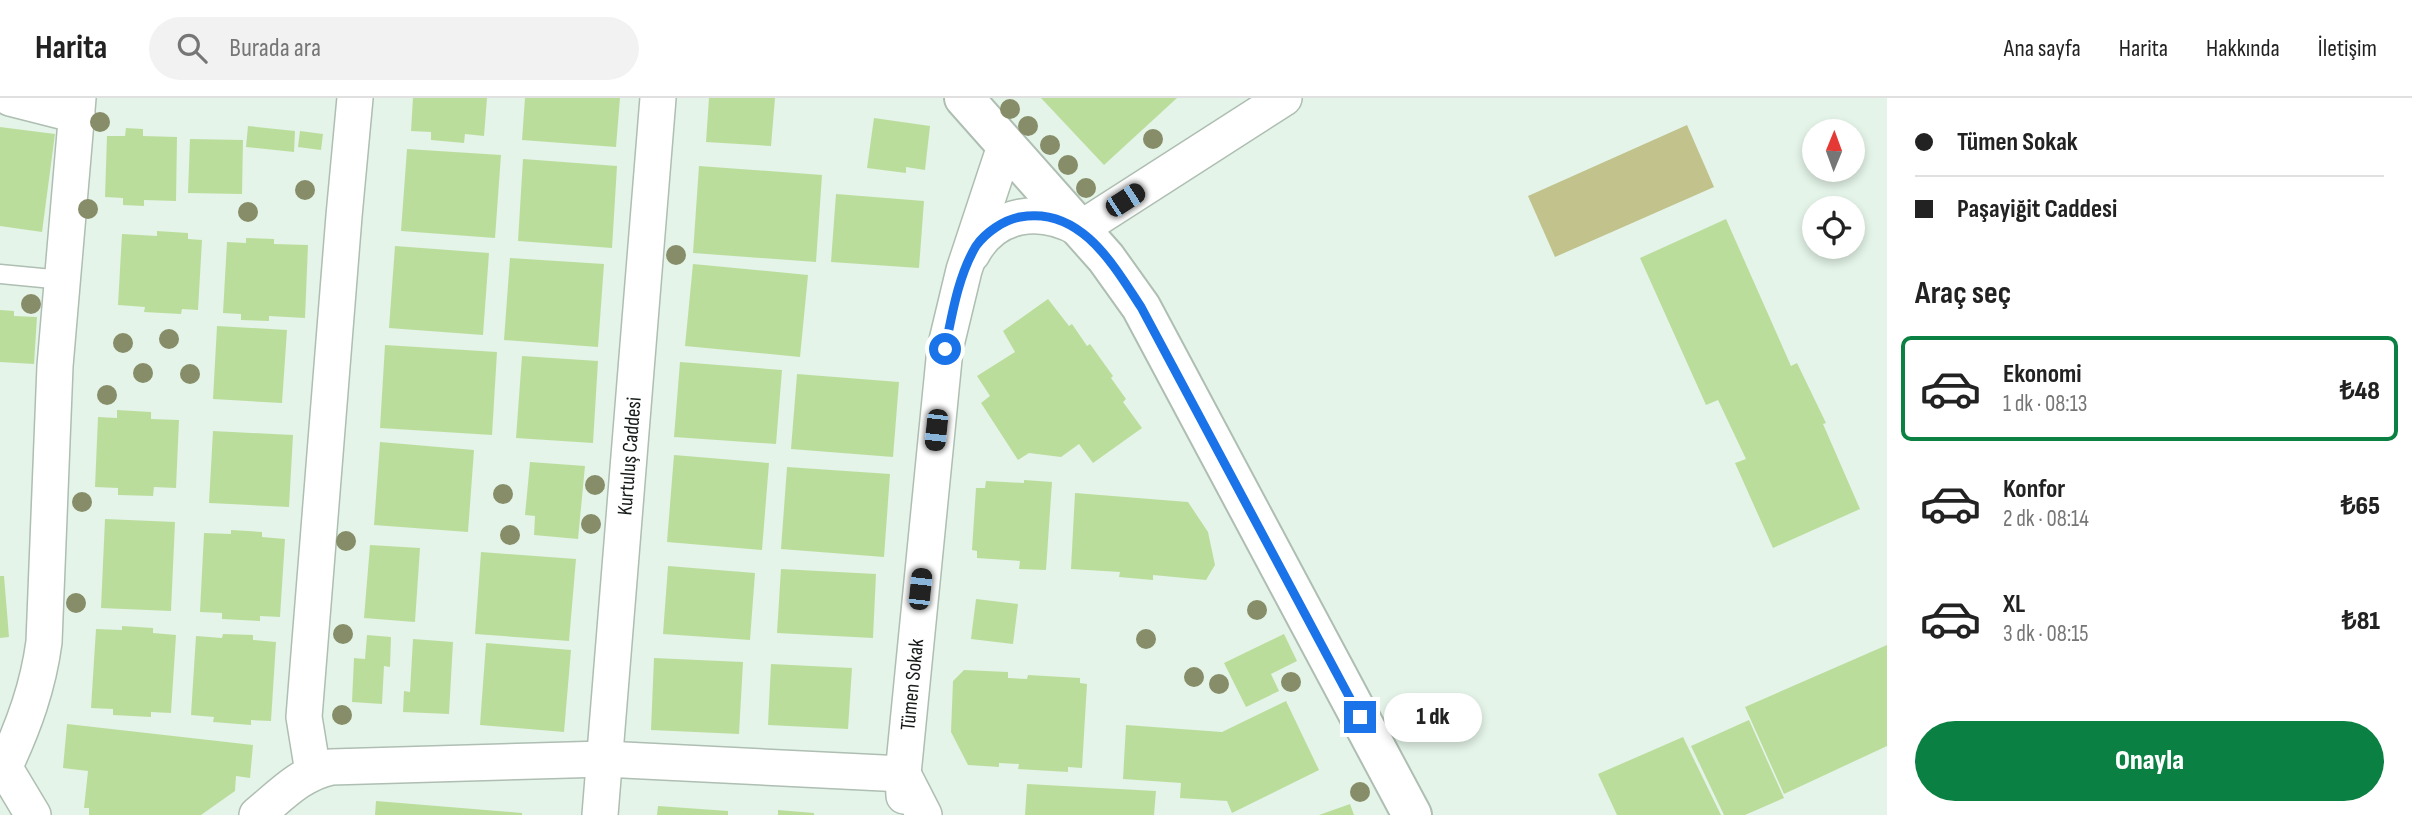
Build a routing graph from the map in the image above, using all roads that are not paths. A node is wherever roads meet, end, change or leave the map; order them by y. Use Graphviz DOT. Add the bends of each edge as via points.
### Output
graph roads {
  1 [pos="10,98"];
  2 [pos="355,98"];
  3 [pos="658,98"];
  4 [pos="964,98"];
  5 [pos="1284,98"];
  6 [pos="78,106"];
  7 [pos="1005,146"];
  8 [pos="1080,229"];
  9 [pos="964,270"];
  10 [pos="0,274"];
  11 [pos="63,280"];
  12 [pos="604,759"];
  13 [pos="3,763"];
  14 [pos="313,772"];
  15 [pos="903,774"];
  16 [pos="33,815"];
  17 [pos="257,815"];
  18 [pos="600,815"];
  19 [pos="905,815"];
  20 [pos="924,815"];
  21 [pos="1412,815"];
  1 -- 6 [label="street"];
  2 -- 14 [label="street" via="304,717"];
  3 -- 12 [label="street, Kurtuluş Caddesi"];
  4 -- 7 [label="main road"];
  5 -- 8 [label="street"];
  6 -- 11 [label="street"];
  7 -- 8 [label="main road"];
  7 -- 9 [label="street, Tümen Sokak"];
  8 -- 9 [label="street" via="1037,215 1004,222 978,244"];
  8 -- 21 [label="main road" via="1125,283 1158,337"];
  9 -- 15 [label="street, Tümen Sokak" via="941,377"];
  10 -- 11 [label="lane"];
  11 -- 13 [label="street" via="40,675"];
  12 -- 14 [label="street" via="331,767"];
  12 -- 15 [label="street"];
  12 -- 18 [label="street, Kurtuluş Caddesi"];
  13 -- 16 [label="street"];
  14 -- 17 [label="street"];
  15 -- 19 [label="street, Tümen Sokak"];
  15 -- 20 [label="street"];
}
